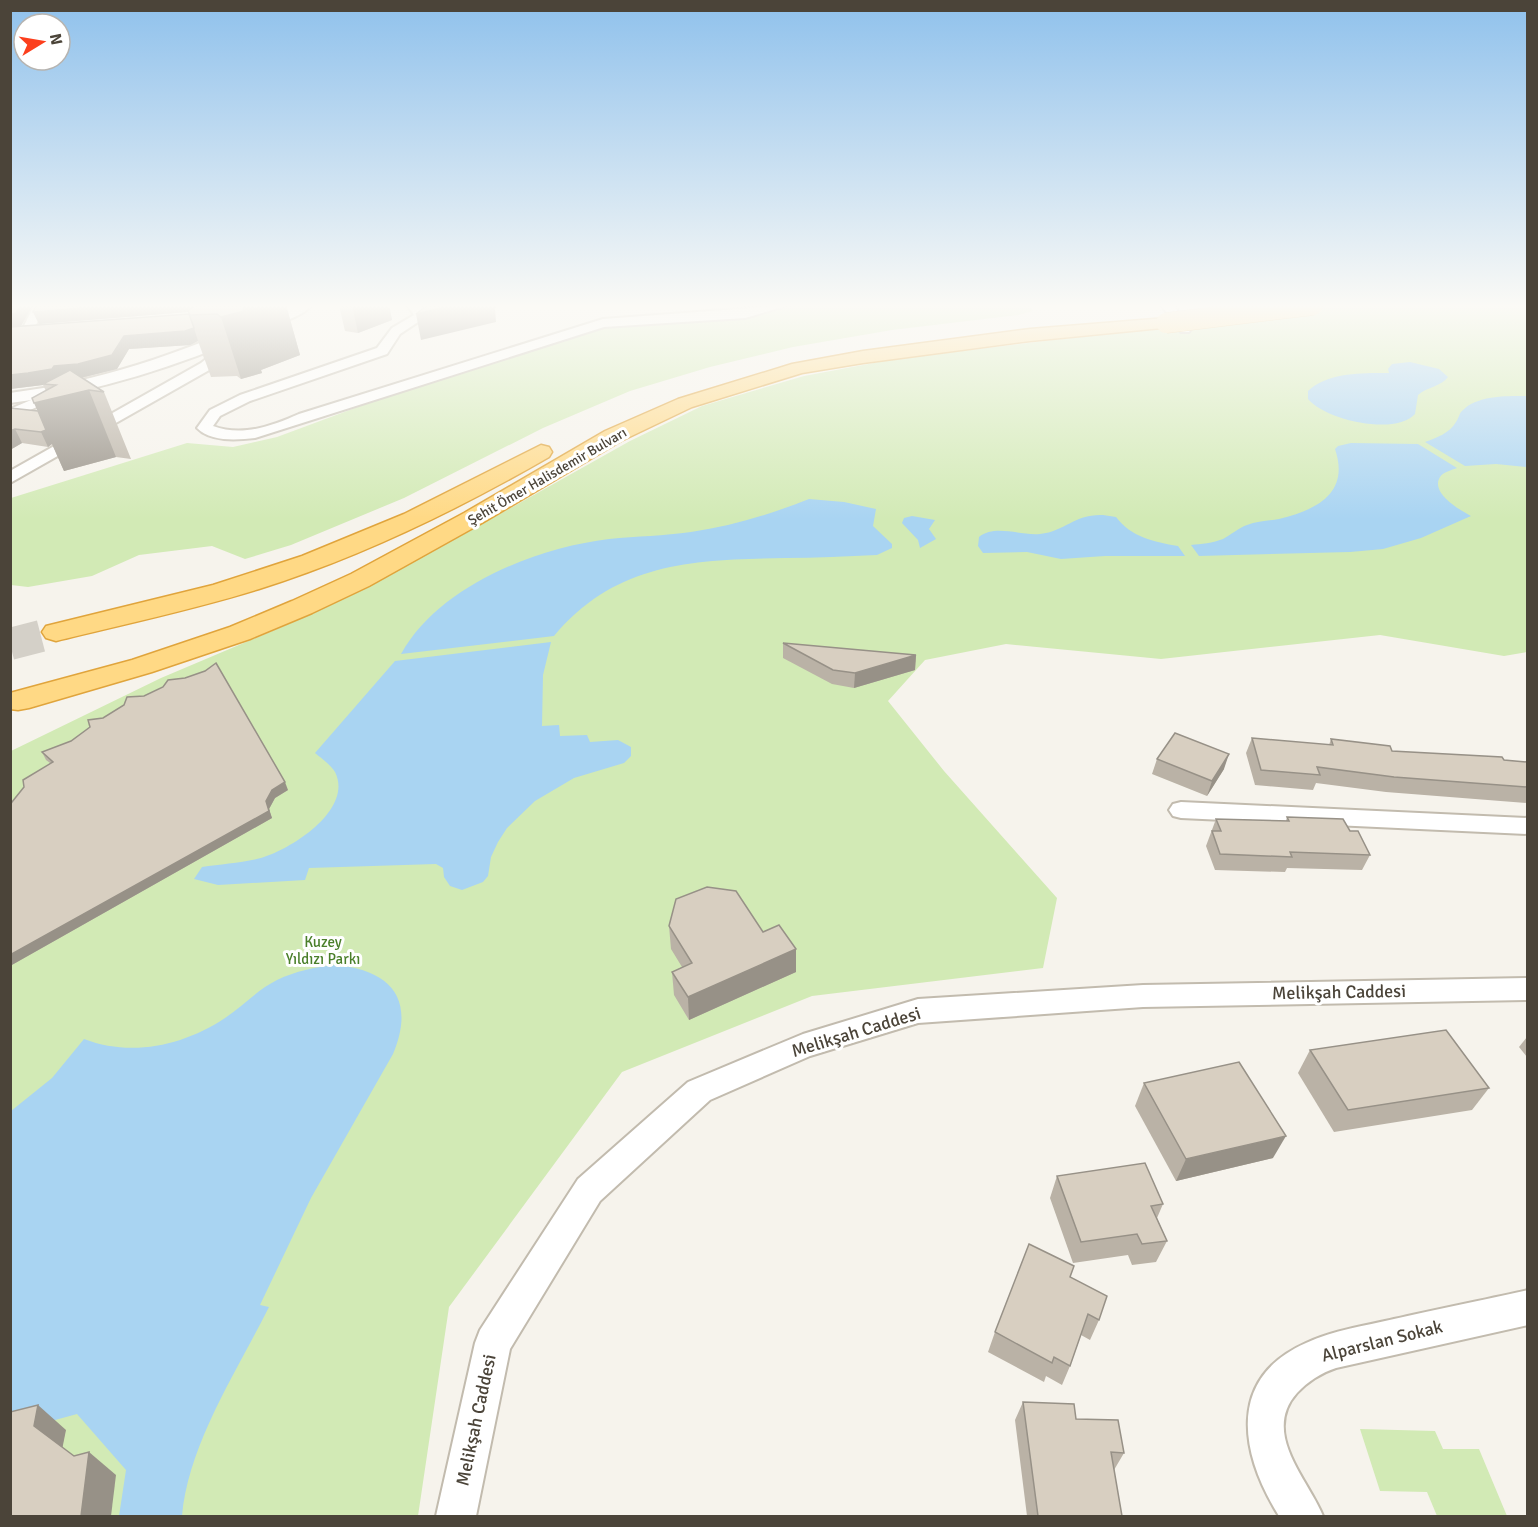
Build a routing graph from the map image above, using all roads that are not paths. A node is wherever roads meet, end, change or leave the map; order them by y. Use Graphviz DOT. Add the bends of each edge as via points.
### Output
graph roads {
  1 [pos="125,376"];
  2 [pos="188,376"];
  3 [pos="308,376"];
  4 [pos="434,376"];
  5 [pos="715,376"];
  6 [pos="775,376"];
  7 [pos="52,395"];
  8 [pos="10,398"];
  9 [pos="10,415"];
  10 [pos="590,424"];
  11 [pos="561,440"];
  12 [pos="10,478"];
  13 [pos="56,632"];
  14 [pos="18,701"];
  15 [pos="1181,810"];
  16 [pos="1527,826"];
  17 [pos="1527,989"];
  18 [pos="1527,1307"];
  19 [pos="456,1516"];
  20 [pos="1303,1516"];
  1 -- 7 [label="street"];
  2 -- 12 [label="street"];
  3 -- 4 [label="street" via="245,398 215,413 204,428 216,434 271,432 304,417"];
  5 -- 10 [label="highway, Şehit Ömer Halisdemir Bulvarı"];
  6 -- 14 [label="highway, Şehit Ömer Halisdemir Bulvarı" via="685,404 613,436 473,518 302,607 142,666"];
  7 -- 8 [label="street"];
  7 -- 9 [label="street"];
  11 -- 13 [label="highway, Şehit Ömer Halisdemir Bulvarı" via="513,468 368,539 275,574"];
  15 -- 16 [label="street"];
  17 -- 19 [label="street, Melikşah Caddesi" via="1143,996 918,1011 803,1046 699,1091 589,1190 493,1343"];
  18 -- 20 [label="street, Alparslan Sokak" via="1311,1359 1281,1382 1266,1410 1270,1452"];
}
